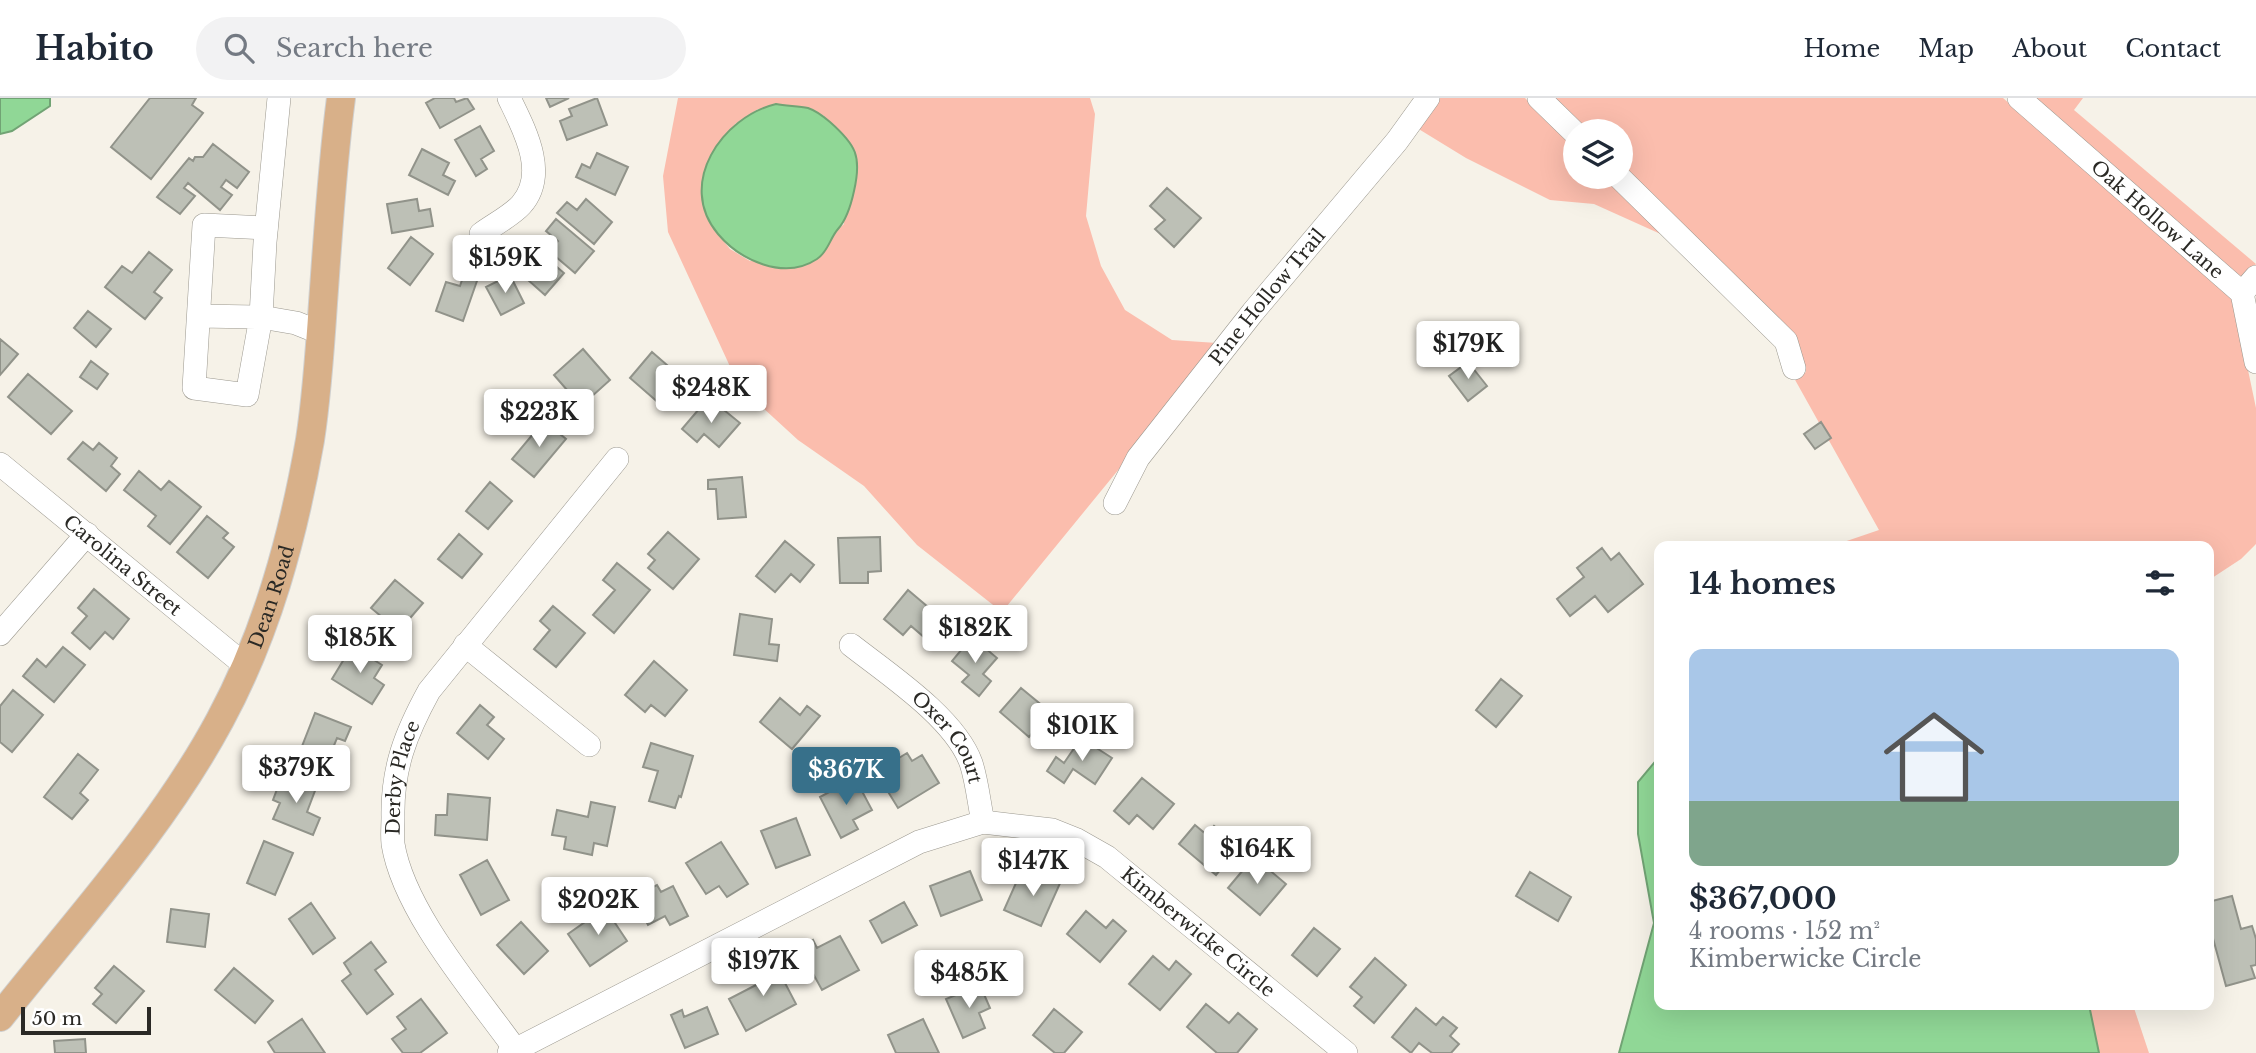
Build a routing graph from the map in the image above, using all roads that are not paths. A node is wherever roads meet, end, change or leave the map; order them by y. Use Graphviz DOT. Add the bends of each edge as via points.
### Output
graph roads {
  1 [pos="279,98"];
  2 [pos="341,98"];
  3 [pos="509,98"];
  4 [pos="1428,98"];
  5 [pos="1539,98"];
  6 [pos="2019,98"];
  7 [pos="1563,122"];
  8 [pos="1631,189"];
  9 [pos="266,228"];
  10 [pos="481,234"];
  11 [pos="2249,285"];
  12 [pos="199,316"];
  13 [pos="261,317"];
  14 [pos="321,333"];
  15 [pos="2256,362"];
  16 [pos="1794,368"];
  17 [pos="617,459"];
  18 [pos="0,464"];
  19 [pos="1115,503"];
  20 [pos="87,534"];
  21 [pos="0,634"];
  22 [pos="465,645"];
  23 [pos="851,645"];
  24 [pos="246,666"];
  25 [pos="589,745"];
  26 [pos="982,822"];
  27 [pos="0,1017"];
  28 [pos="512,1051"];
  29 [pos="1346,1053"];
  1 -- 9 [label="street"];
  2 -- 14 [label="main road, Dean Road"];
  3 -- 10 [label="street" via="530,142 534,184 521,205"];
  4 -- 19 [label="street, Pine Hollow Trail" via="1138,458"];
  5 -- 7 [label="street"];
  6 -- 11 [label="street, Oak Hollow Lane"];
  8 -- 16 [label="street" via="1786,341"];
  9 -- 12 [label="street" via="204,225"];
  9 -- 13 [label="street"];
  11 -- 15 [label="street, Oak Hollow Lane"];
  12 -- 13 [label="street"];
  12 -- 13 [label="street" via="194,388 247,395"];
  13 -- 14 [label="street"];
  14 -- 24 [label="main road, Dean Road" via="310,438 293,525"];
  17 -- 22 [label="street, Derby Place"];
  18 -- 20 [label="street, Carolina Street"];
  20 -- 21 [label="street"];
  20 -- 24 [label="street, Carolina Street"];
  22 -- 25 [label="street"];
  22 -- 28 [label="street, Derby Place" via="429,691 410,726 398,763 393,844 409,893"];
  23 -- 26 [label="street, Oxer Court" via="944,721 960,741 971,763"];
  24 -- 27 [label="main road, Dean Road" via="206,743 168,802"];
  26 -- 28 [label="street, Kimberwicke Circle" via="919,842"];
  26 -- 29 [label="street, Kimberwicke Circle" via="1052,830 1107,857"];
}
